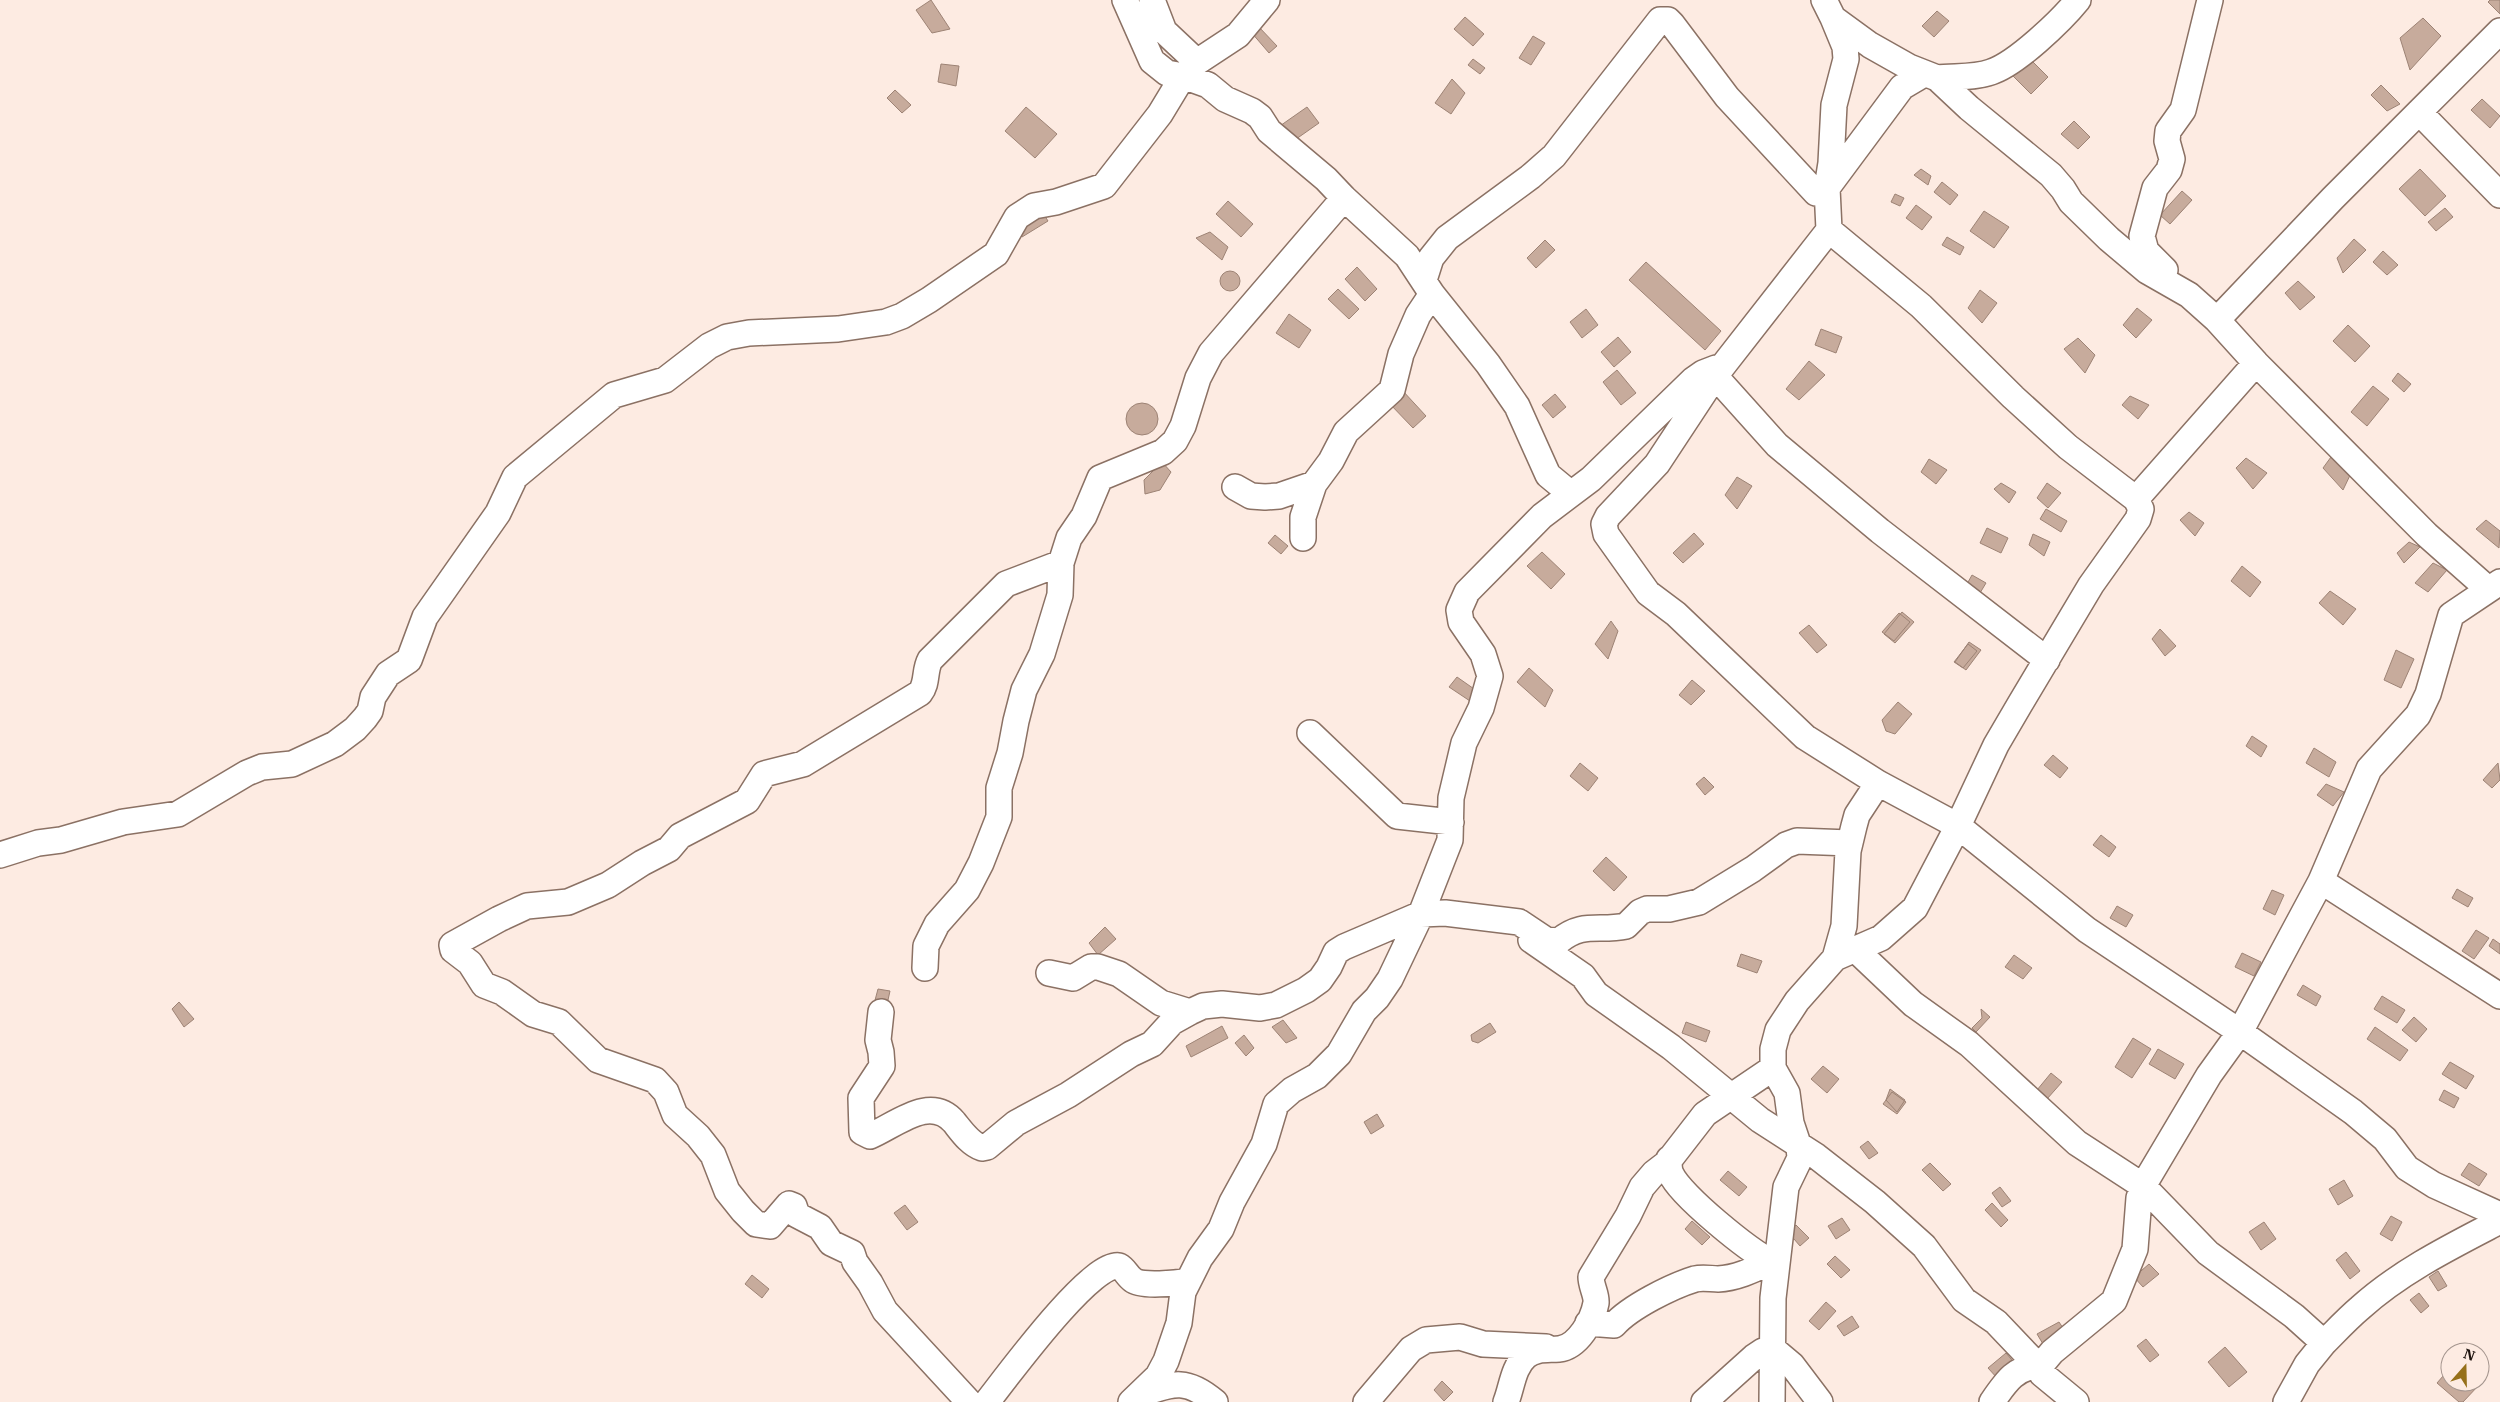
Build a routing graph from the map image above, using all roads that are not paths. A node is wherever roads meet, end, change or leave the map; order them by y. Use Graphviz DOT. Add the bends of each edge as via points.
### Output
graph roads {
  1 [pos="1125,0"];
  2 [pos="1152,0"];
  3 [pos="1267,0"];
  4 [pos="2078,0"];
  5 [pos="2210,0"];
  6 [pos="1829,9"];
  7 [pos="2500,31"];
  8 [pos="1190,69"];
  9 [pos="1931,76"];
  10 [pos="2419,112"];
  11 [pos="1827,188"];
  12 [pos="2500,195"];
  13 [pos="1344,198"];
  14 [pos="1829,230"];
  15 [pos="1425,274"];
  16 [pos="2189,295"];
  17 [pos="2217,320"];
  18 [pos="2256,363"];
  19 [pos="1719,371"];
  20 [pos="1314,484"];
  21 [pos="1235,487"];
  22 [pos="1571,494"];
  23 [pos="2136,499"];
  24 [pos="1303,538"];
  25 [pos="2447,552"];
  26 [pos="1061,563"];
  27 [pos="2496,586"];
  28 [pos="2454,610"];
  29 [pos="2047,660"];
  30 [pos="1310,733"];
  31 [pos="1878,784"];
  32 [pos="1451,822"];
  33 [pos="1958,826"];
  34 [pos="1850,843"];
  35 [pos="0,854"];
  36 [pos="2321,881"];
  37 [pos="1420,914"];
  38 [pos="1496,918"];
  39 [pos="1846,954"];
  40 [pos="925,968"];
  41 [pos="1049,973"];
  42 [pos="2500,996"];
  43 [pos="881,1012"];
  44 [pos="1190,1012"];
  45 [pos="2240,1032"];
  46 [pos="1773,1068"];
  47 [pos="1730,1097"];
  48 [pos="1799,1147"];
  49 [pos="1669,1159"];
  50 [pos="2143,1186"];
  51 [pos="2500,1214"];
  52 [pos="2500,1221"];
  53 [pos="1774,1261"];
  54 [pos="1188,1281"];
  55 [pos="1588,1324"];
  56 [pos="2324,1343"];
  57 [pos="1546,1348"];
  58 [pos="1774,1349"];
  59 [pos="2040,1365"];
  60 [pos="1135,1398"];
  61 [pos="969,1402"];
  62 [pos="987,1402"];
  63 [pos="1215,1402"];
  64 [pos="1366,1402"];
  65 [pos="1506,1402"];
  66 [pos="1704,1402"];
  67 [pos="1772,1402"];
  68 [pos="1820,1402"];
  69 [pos="1992,1402"];
  70 [pos="2076,1402"];
  71 [pos="2286,1402"];
  1 -- 8 [label="street" via="1152,61 1167,73"];
  2 -- 8 [label="street" via="1164,31"];
  3 -- 8 [label="street" via="1238,35"];
  4 -- 9 [label="street" via="2066,15 2009,64 1990,73"];
  5 -- 16 [label="street" via="2183,110 2168,131 2172,159 2169,170 2155,188 2142,236 2143,246 2153,260"];
  6 -- 9 [label="street" via="1870,45"];
  6 -- 11 [label="street" via="1845,48 1846,59 1834,104"];
  7 -- 10 [label="street"];
  8 -- 13 [label="street" via="1225,99 1260,117 1269,131"];
  8 -- 35 [label="street" via="1104,186 1034,206 1017,217 996,254 902,316 886,322 838,328 727,337 709,346 665,380 614,395 515,477 498,513 426,617 409,660 388,674 365,718 335,744 292,764 262,767 248,773 178,814 123,822"];
  9 -- 11 [label="street" via="1902,87"];
  9 -- 16 [label="street" via="2051,175 2071,202 2109,240 2147,271"];
  10 -- 12 [label="street"];
  10 -- 17 [label="street"];
  11 -- 14 [label="street"];
  11 -- 15 [label="street" via="1819,194 1812,192 1727,97 1672,24 1664,19 1653,26 1554,156 1447,238"];
  13 -- 15 [label="street"];
  13 -- 26 [label="street" via="1211,353 1198,378 1183,426 1170,447 1100,478 1084,516 1069,538"];
  14 -- 19 [label="street"];
  14 -- 23 [label="street" via="1922,306 2068,447"];
  15 -- 20 [label="street" via="1418,315 1401,354 1392,390 1346,432 1331,462"];
  15 -- 22 [label="street" via="1517,406 1548,475"];
  16 -- 17 [label="street"];
  17 -- 18 [label="street"];
  18 -- 23 [label="street"];
  18 -- 25 [label="street"];
  19 -- 22 [label="street" via="1703,373 1693,380 1591,479"];
  19 -- 29 [label="street" via="1777,445 1880,531"];
  19 -- 31 [label="street" via="1657,464 1608,516 1604,524 1606,534 1655,599 1676,614 1805,736"];
  20 -- 21 [label="street" via="1279,496 1265,497 1251,496"];
  20 -- 24 [label="street" via="1302,517"];
  22 -- 32 [label="street" via="1542,516 1468,592 1459,610 1461,622 1483,654 1490,676 1481,708 1464,743 1451,798"];
  23 -- 29 [label="street" via="2140,509 2138,519 2091,584"];
  25 -- 27 [label="street"];
  25 -- 28 [label="street" via="2456,574 2458,590"];
  26 -- 40 [label="street" via="1060,595 1042,654 1024,690 999,788 999,817 967,890 937,924 926,946"];
  26 -- 61 [label="street" via="1002,586 994,598 930,660 920,693 803,764 764,774 747,801 680,836 669,849 608,885 568,902 527,906 452,945 453,950 470,963 484,985 502,992 533,1014 559,1022 598,1060 655,1080 666,1092 675,1115 713,1155 728,1191 756,1224 770,1226 789,1204 794,1206 797,1215 820,1227 831,1244 852,1253 854,1262 885,1311"];
  27 -- 28 [label="street"];
  28 -- 36 [label="street" via="2447,622 2428,694 2418,715 2370,769"];
  29 -- 33 [label="street" via="1996,745"];
  30 -- 32 [label="street" via="1397,816"];
  31 -- 33 [label="street"];
  31 -- 34 [label="street" via="1857,815"];
  32 -- 37 [label="street" via="1450,840"];
  33 -- 39 [label="street" via="1915,908 1881,938"];
  33 -- 45 [label="street" via="2087,930"];
  34 -- 38 [label="street" via="1797,841 1699,902 1669,909 1647,909 1626,926 1582,928 1559,941 1546,940 1519,922"];
  34 -- 39 [label="street" via="1844,926"];
  36 -- 42 [label="street"];
  36 -- 45 [label="street"];
  37 -- 38 [label="street"];
  37 -- 44 [label="street" via="1336,952 1320,980 1276,1005 1260,1008 1222,1004"];
  37 -- 54 [label="street" via="1390,979 1364,1011 1339,1054 1316,1076 1276,1104 1264,1144 1232,1202 1222,1229 1200,1258"];
  38 -- 47 [label="street" via="1501,925 1543,947 1583,976 1596,994 1672,1046"];
  39 -- 46 [label="street" via="1797,1001 1778,1030"];
  39 -- 50 [label="street" via="1969,1044 2078,1143"];
  41 -- 44 [label="street" via="1073,978 1091,967 1098,967 1119,974 1161,1003"];
  43 -- 44 [label="street" via="878,1040 882,1066 861,1098 862,1132 870,1136 929,1109 944,1112 967,1138 987,1148 1016,1124 1152,1044 1172,1022"];
  45 -- 50 [label="street" via="2209,1075"];
  45 -- 51 [label="street" via="2353,1112 2385,1139 2407,1168 2434,1185"];
  46 -- 47 [label="street"];
  46 -- 48 [label="street" via="1788,1093 1791,1123"];
  47 -- 48 [label="street"];
  47 -- 49 [label="street" via="1705,1114"];
  48 -- 53 [label="street" via="1800,1158 1786,1187"];
  48 -- 59 [label="street" via="1816,1156 1876,1202 1924,1246 1964,1300 1996,1322"];
  49 -- 53 [label="street" via="1671,1175 1686,1195 1750,1249"];
  49 -- 55 [label="street" via="1642,1187 1594,1271 1591,1283 1596,1301"];
  50 -- 56 [label="street" via="2208,1253 2294,1316"];
  50 -- 59 [label="street" via="2135,1249 2114,1301"];
  52 -- 56 [label="street" via="2396,1280 2360,1307"];
  53 -- 55 [label="street" via="1746,1273 1696,1279 1643,1304 1622,1316 1614,1325"];
  53 -- 58 [label="street"];
  54 -- 60 [label="street" via="1166,1361 1158,1376"];
  54 -- 62 [label="street" via="1138,1283 1119,1266 1108,1268 1084,1285 1063,1308"];
  55 -- 57 [label="street" via="1570,1344 1559,1349"];
  56 -- 71 [label="street" via="2306,1364"];
  57 -- 64 [label="street" via="1483,1344 1460,1337 1426,1340 1411,1348"];
  57 -- 65 [label="street" via="1526,1356 1518,1365"];
  58 -- 66 [label="street" via="1754,1357"];
  58 -- 67 [label="street"];
  58 -- 68 [label="street"];
  59 -- 69 [label="street" via="2026,1367 2016,1374"];
  59 -- 70 [label="street" via="2042,1374"];
  60 -- 63 [label="street" via="1168,1385 1183,1384 1205,1393"];
}
